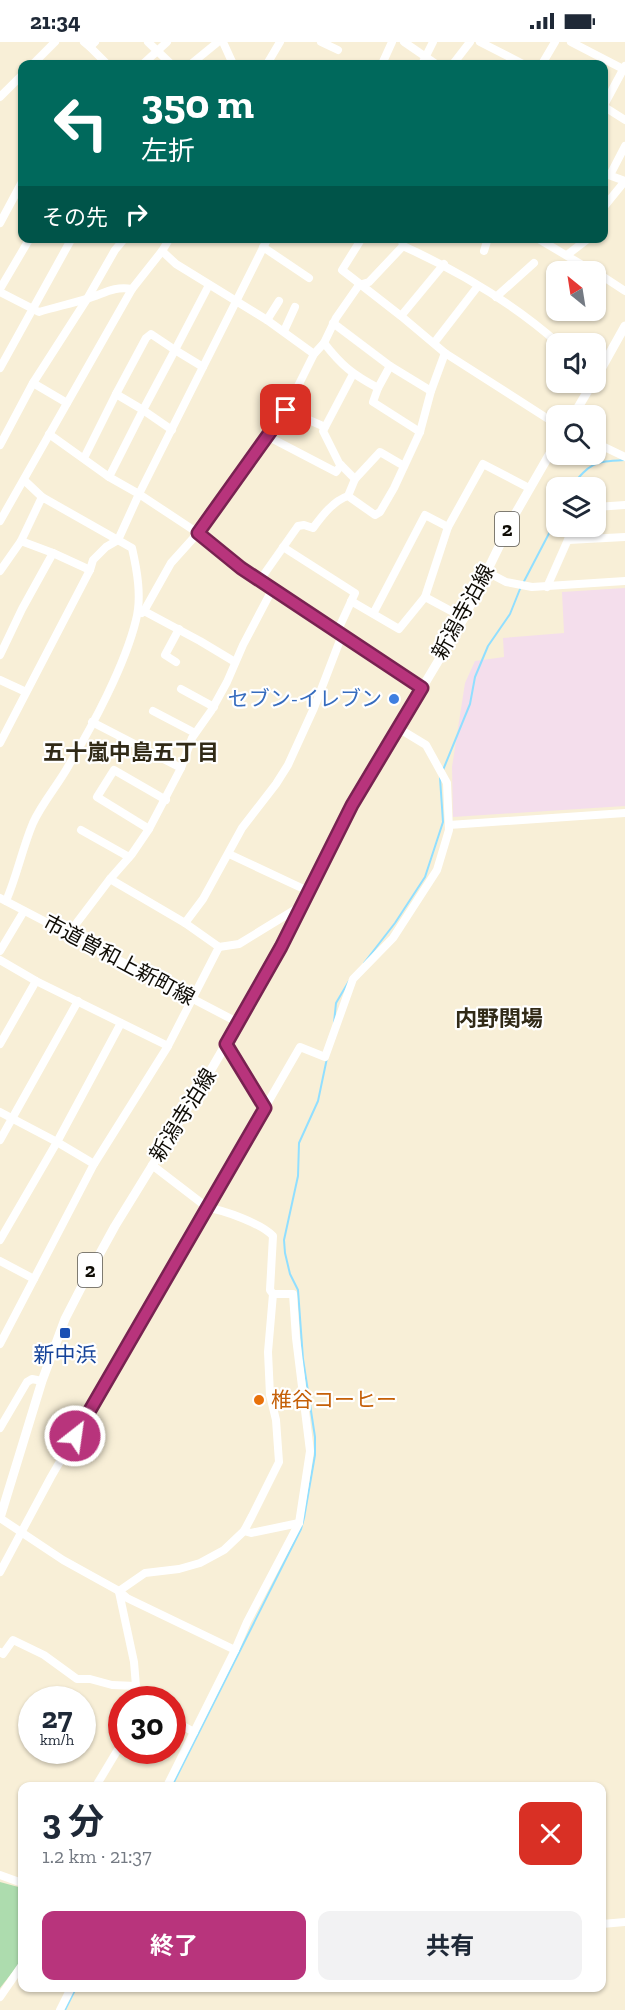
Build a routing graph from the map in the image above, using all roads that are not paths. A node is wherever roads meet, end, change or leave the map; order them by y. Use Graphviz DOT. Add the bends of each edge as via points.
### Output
graph roads {
  1 [pos="55,42"];
  2 [pos="148,42"];
  3 [pos="167,42"];
  4 [pos="218,42"];
  5 [pos="223,42"];
  6 [pos="280,42"];
  7 [pos="321,42"];
  8 [pos="392,42"];
  9 [pos="404,42"];
  10 [pos="433,42"];
  11 [pos="470,42"];
  12 [pos="480,42"];
  13 [pos="555,42"];
  14 [pos="571,42"];
  15 [pos="90,44"];
  16 [pos="156,50"];
  17 [pos="338,51"];
  18 [pos="425,55"];
  19 [pos="37,60"];
  20 [pos="104,60"];
  21 [pos="147,60"];
  22 [pos="167,60"];
  23 [pos="196,60"];
  24 [pos="232,60"];
  25 [pos="270,60"];
  26 [pos="384,60"];
  27 [pos="423,60"];
  28 [pos="431,60"];
  29 [pos="456,60"];
  30 [pos="515,60"];
  31 [pos="544,60"];
  32 [pos="625,68"];
  33 [pos="18,79"];
  34 [pos="1,94"];
  35 [pos="608,97"];
  36 [pos="608,109"];
  37 [pos="625,120"];
  38 [pos="625,146"];
  39 [pos="608,171"];
  40 [pos="608,175"];
  41 [pos="18,189"];
  42 [pos="608,202"];
  43 [pos="0,223"];
  44 [pos="27,243"];
  45 [pos="69,243"];
  46 [pos="121,243"];
  47 [pos="167,243"];
  48 [pos="266,243"];
  49 [pos="359,243"];
  50 [pos="399,243"];
  51 [pos="405,243"];
  52 [pos="486,243"];
  53 [pos="546,243"];
  54 [pos="583,243"];
  55 [pos="263,248"];
  56 [pos="162,251"];
  57 [pos="484,251"];
  58 [pos="567,255"];
  59 [pos="577,261"];
  60 [pos="534,263"];
  61 [pos="444,264"];
  62 [pos="309,278"];
  63 [pos="606,279"];
  64 [pos="209,285"];
  65 [pos="359,285"];
  66 [pos="478,286"];
  67 [pos="132,289"];
  68 [pos="0,290"];
  69 [pos="625,291"];
  70 [pos="496,297"];
  71 [pos="87,299"];
  72 [pos="279,301"];
  73 [pos="235,302"];
  74 [pos="295,307"];
  75 [pos="33,310"];
  76 [pos="401,316"];
  77 [pos="267,320"];
  78 [pos="333,323"];
  79 [pos="625,326"];
  80 [pos="284,331"];
  81 [pos="546,334"];
  82 [pos="324,343"];
  83 [pos="434,344"];
  84 [pos="175,350"];
  85 [pos="445,353"];
  86 [pos="314,354"];
  87 [pos="606,358"];
  88 [pos="390,366"];
  89 [pos="203,367"];
  90 [pos="0,368"];
  91 [pos="353,374"];
  92 [pos="33,383"];
  93 [pos="378,388"];
  94 [pos="431,391"];
  95 [pos="116,394"];
  96 [pos="67,403"];
  97 [pos="143,410"];
  98 [pos="286,410"];
  99 [pos="546,418"];
  100 [pos="325,427"];
  101 [pos="172,430"];
  102 [pos="420,432"];
  103 [pos="49,434"];
  104 [pos="267,436"];
  105 [pos="0,445"];
  106 [pos="606,448"];
  107 [pos="625,457"];
  108 [pos="84,458"];
  109 [pos="546,460"];
  110 [pos="341,465"];
  111 [pos="404,466"];
  112 [pos="109,477"];
  113 [pos="355,479"];
  114 [pos="24,480"];
  115 [pos="529,488"];
  116 [pos="139,494"];
  117 [pos="348,496"];
  118 [pos="42,497"];
  119 [pos="625,505"];
  120 [pos="606,506"];
  121 [pos="0,519"];
  122 [pos="448,527"];
  123 [pos="198,533"];
  124 [pos="569,537"];
  125 [pos="625,537"];
  126 [pos="118,540"];
  127 [pos="568,540"];
  128 [pos="21,541"];
  129 [pos="283,547"];
  130 [pos="53,553"];
  131 [pos="90,570"];
  132 [pos="0,571"];
  133 [pos="487,572"];
  134 [pos="260,580"];
  135 [pos="625,581"];
  136 [pos="547,587"];
  137 [pos="273,588"];
  138 [pos="425,597"];
  139 [pos="351,601"];
  140 [pos="144,610"];
  141 [pos="373,614"];
  142 [pos="464,618"];
  143 [pos="136,619"];
  144 [pos="179,629"];
  145 [pos="340,634"];
  146 [pos="0,655"];
  147 [pos="176,662"];
  148 [pos="235,662"];
  149 [pos="0,680"];
  150 [pos="422,688"];
  151 [pos="181,689"];
  152 [pos="26,692"];
  153 [pos="214,707"];
  154 [pos="153,711"];
  155 [pos="92,722"];
  156 [pos="398,728"];
  157 [pos="195,733"];
  158 [pos="0,743"];
  159 [pos="181,768"];
  160 [pos="166,800"];
  161 [pos="625,813"];
  162 [pos="449,825"];
  163 [pos="149,829"];
  164 [pos="81,830"];
  165 [pos="229,854"];
  166 [pos="129,857"];
  167 [pos="110,879"];
  168 [pos="308,891"];
  169 [pos="3,899"];
  170 [pos="301,906"];
  171 [pos="24,910"];
  172 [pos="185,923"];
  173 [pos="69,933"];
  174 [pos="219,947"];
  175 [pos="0,951"];
  176 [pos="0,960"];
  177 [pos="36,981"];
  178 [pos="192,998"];
  179 [pos="78,1001"];
  180 [pos="121,1023"];
  181 [pos="239,1023"];
  182 [pos="0,1044"];
  183 [pos="226,1044"];
  184 [pos="168,1046"];
  185 [pos="265,1108"];
  186 [pos="0,1112"];
  187 [pos="12,1119"];
  188 [pos="0,1140"];
  189 [pos="57,1142"];
  190 [pos="94,1164"];
  191 [pos="152,1165"];
  192 [pos="208,1208"];
  193 [pos="0,1240"];
  194 [pos="0,1261"];
  195 [pos="34,1279"];
  196 [pos="273,1294"];
  197 [pos="0,1344"];
  198 [pos="42,1381"];
  199 [pos="0,1428"];
  200 [pos="0,1518"];
  201 [pos="299,1523"];
  202 [pos="244,1531"];
  203 [pos="21,1533"];
  204 [pos="0,1572"];
  205 [pos="119,1591"];
  206 [pos="235,1650"];
  207 [pos="0,1652"];
  208 [pos="136,1686"];
  209 [pos="186,1728"];
  210 [pos="194,1732"];
  211 [pos="109,1764"];
  212 [pos="98,1782"];
  213 [pos="169,1782"];
  214 [pos="0,1875"];
  215 [pos="18,1882"];
  216 [pos="625,1922"];
  217 [pos="606,1924"];
  218 [pos="18,1971"];
  219 [pos="69,1992"];
  220 [pos="0,1997"];
  221 [pos="60,2010"];
  1 -- 19 [label="street"];
  2 -- 16 [label="street"];
  3 -- 16 [label="street"];
  4 -- 23 [label="street"];
  5 -- 24 [label="street"];
  6 -- 25 [label="street"];
  7 -- 17 [label="street"];
  8 -- 26 [label="street"];
  9 -- 18 [label="street"];
  10 -- 18 [label="street"];
  11 -- 29 [label="street"];
  12 -- 30 [label="street"];
  13 -- 31 [label="street"];
  14 -- 32 [label="street"];
  15 -- 20 [label="street"];
  16 -- 21 [label="street"];
  16 -- 22 [label="street"];
  18 -- 27 [label="street"];
  18 -- 28 [label="street"];
  32 -- 35 [label="street"];
  33 -- 34 [label="street"];
  36 -- 37 [label="street"];
  38 -- 39 [label="street"];
  40 -- 42 [label="street" via="625,181"];
  41 -- 43 [label="street"];
  44 -- 68 [label="street"];
  45 -- 75 [label="street"];
  46 -- 71 [label="street"];
  47 -- 56 [label="street"];
  48 -- 55 [label="street"];
  49 -- 65 [label="street" via="342,270"];
  50 -- 65 [label="street" via="369,282"];
  51 -- 61 [label="street"];
  52 -- 57 [label="street"];
  53 -- 58 [label="street"];
  54 -- 58 [label="street"];
  55 -- 62 [label="street"];
  55 -- 73 [label="street"];
  56 -- 64 [label="street"];
  56 -- 67 [label="street"];
  58 -- 59 [label="street"];
  60 -- 70 [label="street"];
  61 -- 66 [label="street"];
  61 -- 76 [label="street"];
  63 -- 69 [label="street"];
  64 -- 73 [label="street"];
  64 -- 84 [label="street"];
  65 -- 76 [label="street"];
  65 -- 78 [label="street"];
  66 -- 70 [label="street"];
  66 -- 83 [label="street"];
  67 -- 71 [label="street" via="120,287"];
  67 -- 96 [label="street"];
  68 -- 75 [label="street"];
  70 -- 81 [label="street"];
  71 -- 75 [label="street" via="39,312"];
  71 -- 92 [label="street"];
  72 -- 77 [label="street"];
  73 -- 77 [label="street"];
  73 -- 89 [label="street"];
  74 -- 80 [label="street"];
  75 -- 90 [label="street"];
  76 -- 83 [label="street"];
  77 -- 80 [label="street"];
  78 -- 82 [label="street"];
  78 -- 88 [label="street"];
  79 -- 87 [label="main road"];
  80 -- 86 [label="street"];
  82 -- 86 [label="street"];
  82 -- 91 [label="street"];
  83 -- 85 [label="street"];
  84 -- 89 [label="street"];
  84 -- 95 [label="street" via="151,334"];
  84 -- 97 [label="street"];
  85 -- 94 [label="street"];
  85 -- 99 [label="street"];
  86 -- 98 [label="street"];
  88 -- 93 [label="street"];
  88 -- 94 [label="street"];
  89 -- 101 [label="street"];
  91 -- 93 [label="street"];
  91 -- 100 [label="street"];
  92 -- 96 [label="street"];
  92 -- 105 [label="street"];
  93 -- 102 [label="street" via="373,402"];
  94 -- 102 [label="street"];
  95 -- 97 [label="street"];
  95 -- 108 [label="street"];
  96 -- 103 [label="street"];
  97 -- 101 [label="street"];
  97 -- 112 [label="street"];
  98 -- 100 [label="street"];
  98 -- 104 [label="street"];
  100 -- 110 [label="street" via="323,431"];
  101 -- 116 [label="street"];
  102 -- 111 [label="street"];
  103 -- 108 [label="street"];
  103 -- 114 [label="street"];
  104 -- 110 [label="street" via="336,472"];
  104 -- 123 [label="street"];
  106 -- 107 [label="street"];
  108 -- 112 [label="street"];
  109 -- 115 [label="main road, 新潟寺泊線 / 2"];
  110 -- 113 [label="street"];
  111 -- 113 [label="street" via="380,452"];
  111 -- 117 [label="street" via="375,515"];
  112 -- 116 [label="street"];
  113 -- 117 [label="street"];
  114 -- 118 [label="street"];
  114 -- 121 [label="street"];
  115 -- 122 [label="street" via="483,464"];
  115 -- 133 [label="main road, 新潟寺泊線 / 2"];
  116 -- 123 [label="street"];
  116 -- 126 [label="street"];
  117 -- 129 [label="street" via="333,505 313,528 298,526"];
  118 -- 126 [label="street"];
  118 -- 128 [label="street"];
  119 -- 120 [label="street"];
  122 -- 138 [label="street"];
  122 -- 141 [label="street" via="425,515"];
  123 -- 134 [label="street"];
  123 -- 140 [label="street" via="171,563"];
  124 -- 127 [label="street"];
  125 -- 127 [label="street"];
  126 -- 131 [label="street" via="105,547"];
  126 -- 143 [label="street" via="132,548 138,574"];
  127 -- 136 [label="street"];
  128 -- 130 [label="street"];
  128 -- 132 [label="street"];
  129 -- 134 [label="street"];
  129 -- 139 [label="street" via="355,593"];
  130 -- 131 [label="street"];
  130 -- 146 [label="street"];
  131 -- 152 [label="street"];
  133 -- 136 [label="street" via="517,585"];
  133 -- 142 [label="main road, 新潟寺泊線 / 2"];
  134 -- 137 [label="street"];
  135 -- 136 [label="street"];
  137 -- 145 [label="street"];
  137 -- 148 [label="street"];
  138 -- 141 [label="street" via="399,629"];
  138 -- 142 [label="street"];
  139 -- 141 [label="street"];
  139 -- 145 [label="street"];
  140 -- 143 [label="street"];
  140 -- 144 [label="street"];
  142 -- 150 [label="main road, 新潟寺泊線 / 2"];
  143 -- 155 [label="street" via="120,665"];
  144 -- 147 [label="street" via="165,655"];
  144 -- 148 [label="street"];
  145 -- 150 [label="street"];
  145 -- 165 [label="street" via="314,708 288,765 242,828"];
  148 -- 153 [label="street"];
  149 -- 152 [label="street"];
  150 -- 156 [label="main road, 新潟寺泊線 / 2"];
  151 -- 153 [label="street"];
  152 -- 158 [label="street"];
  153 -- 157 [label="street"];
  154 -- 157 [label="street"];
  155 -- 159 [label="street"];
  155 -- 169 [label="street" via="34,822 14,882"];
  156 -- 162 [label="street" via="426,745 447,783"];
  156 -- 168 [label="main road, 新潟寺泊線 / 2" via="352,805"];
  157 -- 159 [label="street"];
  159 -- 160 [label="street"];
  160 -- 163 [label="street"];
  160 -- 163 [label="street" via="114,770 97,797"];
  161 -- 162 [label="street"];
  162 -- 185 [label="street" via="437,870 393,938 353,979 325,1057 300,1047"];
  163 -- 166 [label="street"];
  164 -- 166 [label="street"];
  165 -- 168 [label="street"];
  165 -- 172 [label="street"];
  166 -- 167 [label="street"];
  167 -- 172 [label="street"];
  167 -- 173 [label="street"];
  168 -- 170 [label="main road, 新潟寺泊線 / 2"];
  169 -- 171 [label="street, 市道曽和上新町線"];
  170 -- 174 [label="street" via="239,944"];
  170 -- 181 [label="main road, 新潟寺泊線 / 2"];
  171 -- 173 [label="street, 市道曽和上新町線"];
  171 -- 175 [label="street"];
  172 -- 174 [label="street"];
  173 -- 178 [label="street, 市道曽和上新町線"];
  174 -- 178 [label="street"];
  176 -- 177 [label="street"];
  177 -- 179 [label="street"];
  177 -- 182 [label="street"];
  178 -- 181 [label="street, 市道曽和上新町線"];
  178 -- 184 [label="street"];
  179 -- 180 [label="street"];
  179 -- 187 [label="street"];
  180 -- 184 [label="street"];
  180 -- 189 [label="street"];
  181 -- 183 [label="main road, 新潟寺泊線 / 2"];
  183 -- 185 [label="street"];
  183 -- 191 [label="main road, 新潟寺泊線 / 2"];
  184 -- 190 [label="street"];
  185 -- 192 [label="street"];
  186 -- 187 [label="street"];
  187 -- 188 [label="street"];
  187 -- 189 [label="street"];
  189 -- 190 [label="street"];
  189 -- 193 [label="street"];
  190 -- 195 [label="street"];
  191 -- 192 [label="street"];
  191 -- 198 [label="main road, 新潟寺泊線 / 2" via="65,1319"];
  192 -- 196 [label="street" via="218,1209 273,1236"];
  192 -- 203 [label="street"];
  194 -- 195 [label="street"];
  195 -- 197 [label="street"];
  196 -- 201 [label="street" via="293,1294 310,1451"];
  196 -- 202 [label="street" via="268,1352 279,1462"];
  198 -- 199 [label="street" via="27,1382"];
  198 -- 200 [label="main road, 新潟寺泊線 / 2"];
  200 -- 203 [label="street"];
  201 -- 202 [label="street"];
  201 -- 206 [label="street"];
  202 -- 205 [label="street" via="224,1550 200,1563 145,1573"];
  203 -- 204 [label="street"];
  203 -- 205 [label="street"];
  205 -- 206 [label="street"];
  205 -- 208 [label="street"];
  206 -- 210 [label="street"];
  207 -- 208 [label="street" via="3,1654 13,1640 44,1654 77,1679"];
  209 -- 210 [label="street"];
  210 -- 213 [label="street"];
  211 -- 212 [label="street"];
  214 -- 215 [label="street"];
  216 -- 217 [label="street"];
  218 -- 220 [label="street"];
  219 -- 221 [label="street"];
}
